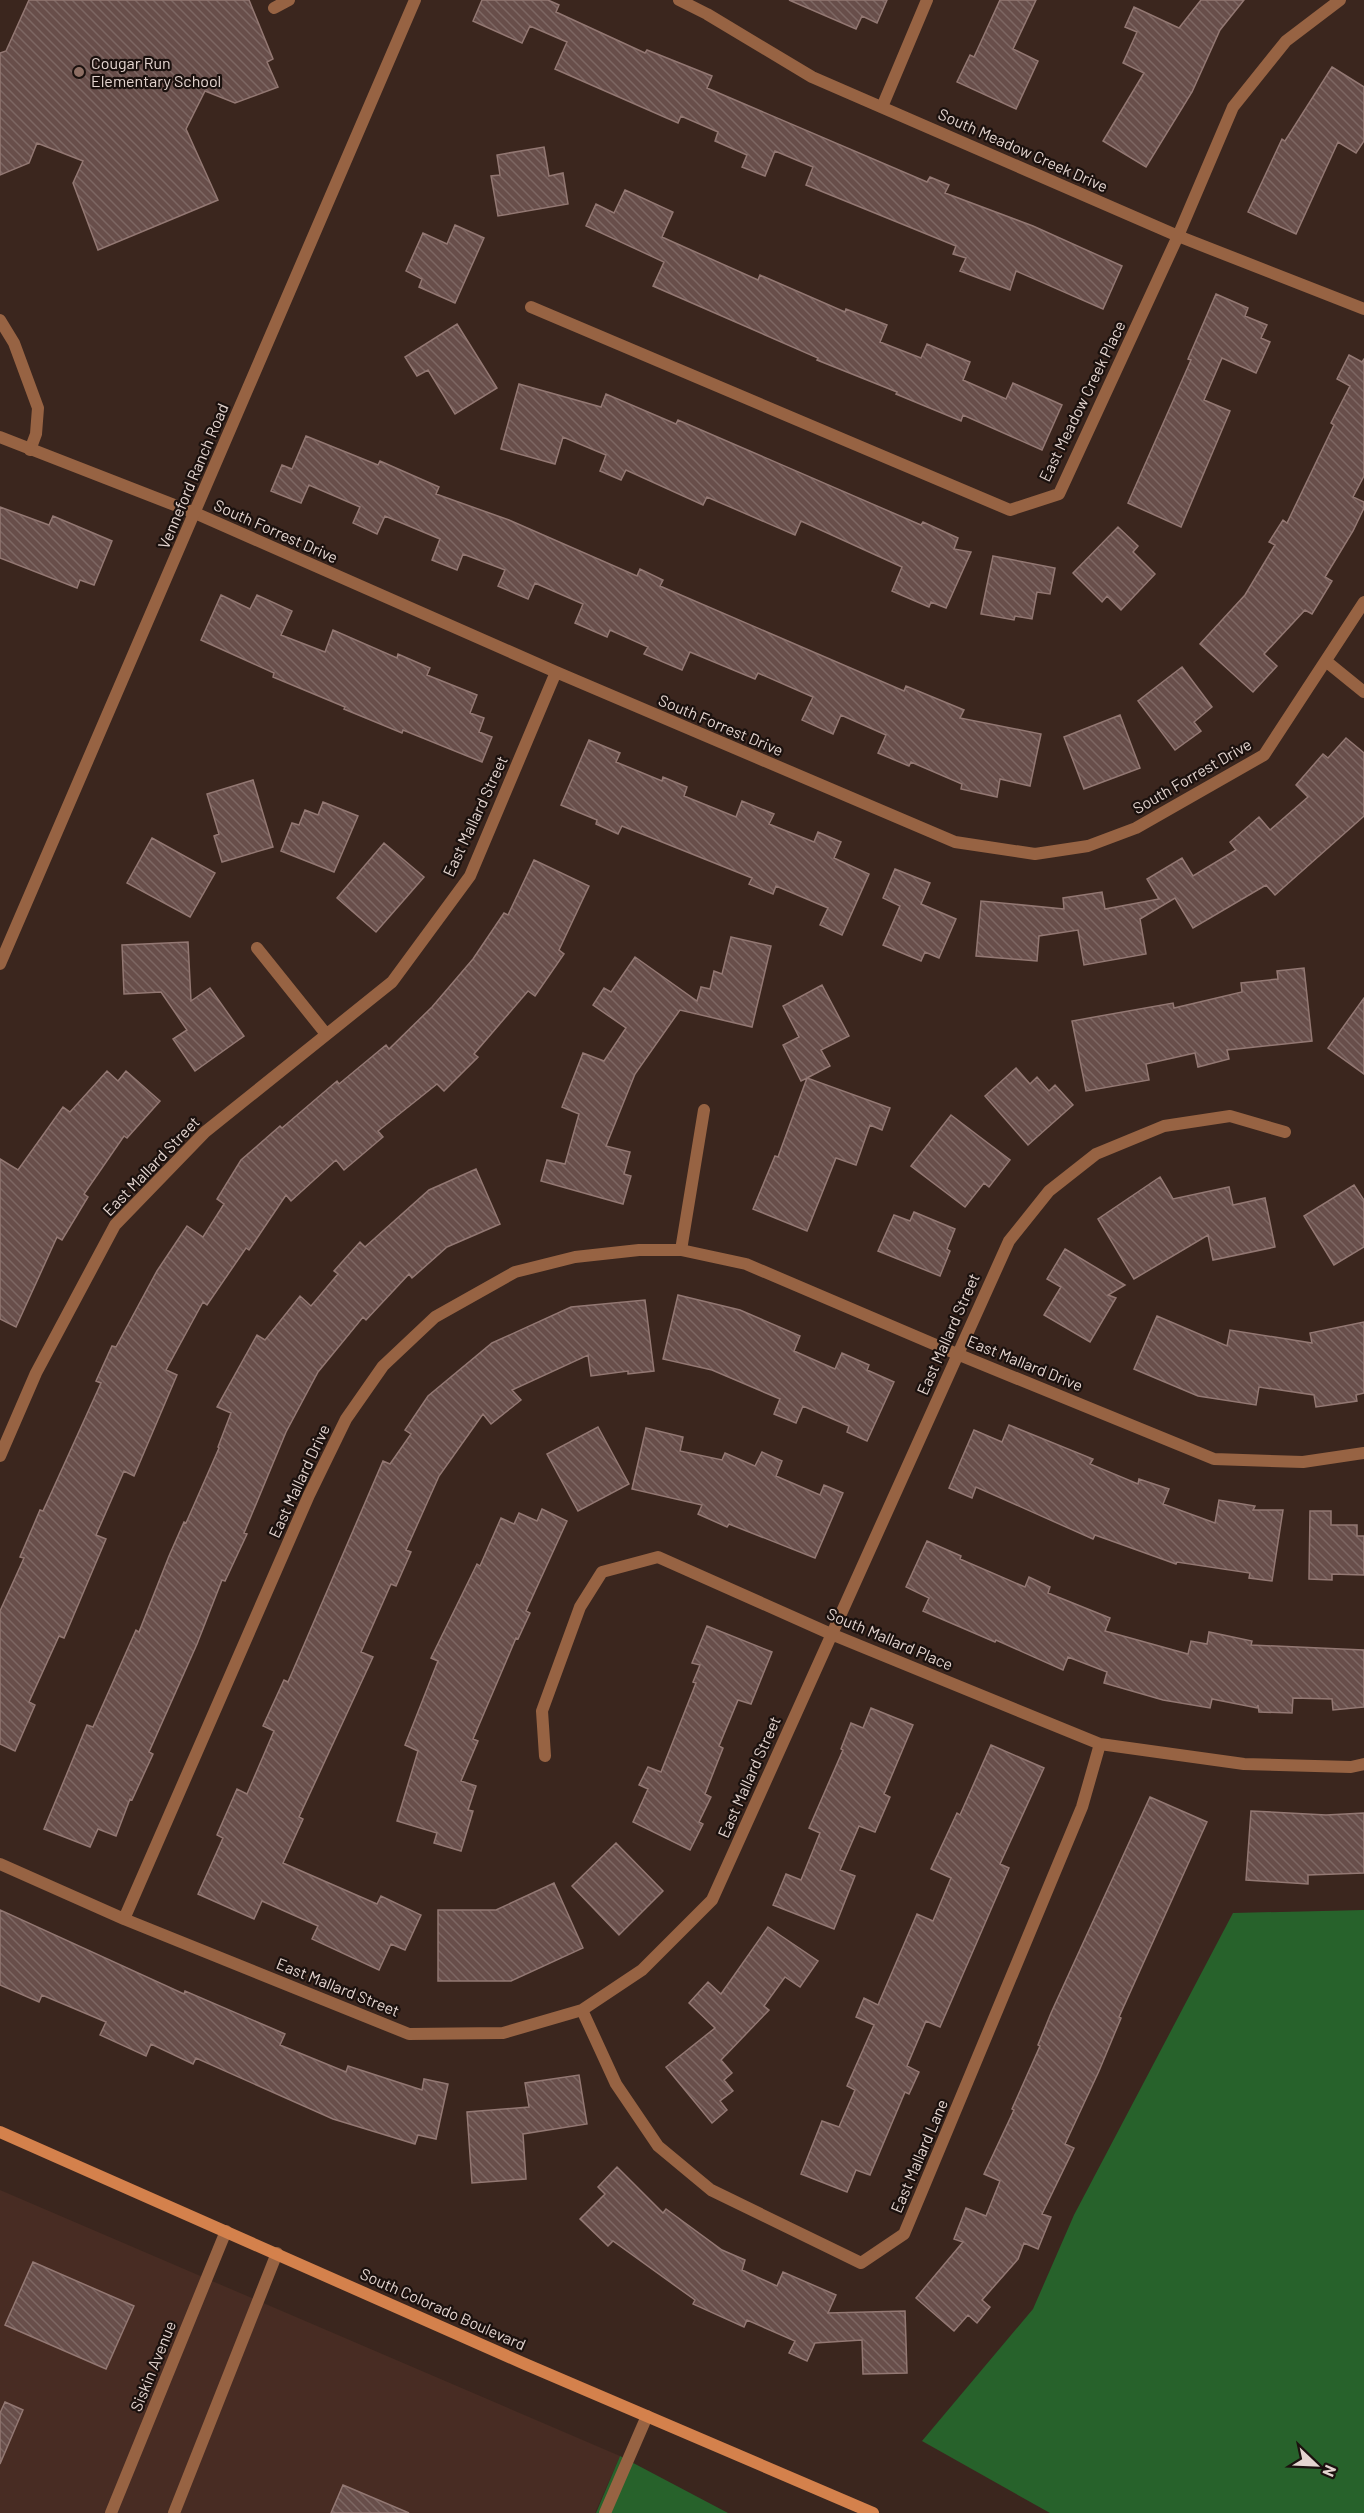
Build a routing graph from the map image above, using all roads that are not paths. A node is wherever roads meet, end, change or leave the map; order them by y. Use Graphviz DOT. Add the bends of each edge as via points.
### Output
graph roads {
  1 [pos="289,0"];
  2 [pos="415,0"];
  3 [pos="679,0"];
  4 [pos="927,0"];
  5 [pos="1340,0"];
  6 [pos="274,8"];
  7 [pos="882,107"];
  8 [pos="1178,236"];
  9 [pos="531,307"];
  10 [pos="1364,309"];
  11 [pos="0,320"];
  12 [pos="0,437"];
  13 [pos="30,450"];
  14 [pos="195,513"];
  15 [pos="1364,602"];
  16 [pos="1327,662"];
  17 [pos="556,672"];
  18 [pos="1364,692"];
  19 [pos="258,948"];
  20 [pos="0,964"];
  21 [pos="326,1034"];
  22 [pos="704,1110"];
  23 [pos="1285,1132"];
  24 [pos="681,1250"];
  25 [pos="957,1354"];
  26 [pos="1364,1453"];
  27 [pos="0,1456"];
  28 [pos="831,1634"];
  29 [pos="1100,1744"];
  30 [pos="545,1755"];
  31 [pos="1364,1764"];
  32 [pos="0,1864"];
  33 [pos="124,1919"];
  34 [pos="582,2010"];
  35 [pos="0,2132"];
  36 [pos="226,2231"];
  37 [pos="277,2253"];
  38 [pos="647,2416"];
  39 [pos="111,2513"];
  40 [pos="174,2513"];
  41 [pos="605,2513"];
  42 [pos="873,2513"];
  1 -- 6 [label="street"];
  2 -- 14 [label="street, Venneford Ranch Road"];
  3 -- 7 [label="street, South Meadow Creek Drive" via="812,77"];
  4 -- 7 [label="street"];
  5 -- 8 [label="street, East Meadow Creek Place" via="1286,41 1233,107"];
  7 -- 8 [label="street, South Meadow Creek Drive"];
  8 -- 9 [label="street, East Meadow Creek Place" via="1059,494 1010,510"];
  8 -- 10 [label="street, South Meadow Creek Drive"];
  11 -- 13 [label="street" via="14,343 38,408"];
  12 -- 13 [label="street, South Forrest Drive"];
  13 -- 14 [label="street, South Forrest Drive"];
  14 -- 17 [label="street, South Forrest Drive"];
  14 -- 20 [label="street, Venneford Ranch Road"];
  15 -- 16 [label="street, South Forrest Drive"];
  16 -- 17 [label="street, South Forrest Drive" via="1264,754 1136,828 1088,846 1035,854 955,842"];
  16 -- 18 [label="street"];
  17 -- 21 [label="street, East Mallard Street" via="470,876 392,982"];
  19 -- 21 [label="street"];
  21 -- 27 [label="street, East Mallard Street" via="204,1131 115,1225 36,1373"];
  22 -- 24 [label="street"];
  23 -- 25 [label="street, East Mallard Street" via="1230,1116 1164,1126 1096,1154 1049,1191 1009,1241"];
  24 -- 25 [label="street, East Mallard Drive" via="746,1264"];
  24 -- 33 [label="street, East Mallard Drive" via="574,1257 515,1272 435,1317 383,1366 346,1419 309,1495"];
  25 -- 26 [label="street, East Mallard Drive" via="1214,1459 1303,1462"];
  25 -- 28 [label="street, East Mallard Street"];
  28 -- 29 [label="street, South Mallard Place"];
  28 -- 30 [label="street, South Mallard Place" via="658,1557 602,1572 580,1607 542,1711"];
  28 -- 34 [label="street, East Mallard Street" via="712,1900 642,1970"];
  29 -- 31 [label="street, South Mallard Place" via="1244,1764"];
  29 -- 34 [label="street, East Mallard Lane" via="1082,1807 904,2234 861,2263 711,2190 658,2146 616,2084"];
  32 -- 33 [label="street, East Mallard Street"];
  33 -- 34 [label="street, East Mallard Street" via="409,2034 503,2033"];
  35 -- 36 [label="main road, South Colorado Boulevard"];
  36 -- 37 [label="main road, South Colorado Boulevard"];
  36 -- 39 [label="street, Siskin Avenue"];
  37 -- 38 [label="main road, South Colorado Boulevard"];
  37 -- 40 [label="street"];
  38 -- 41 [label="street"];
  38 -- 42 [label="main road, South Colorado Boulevard"];
}
